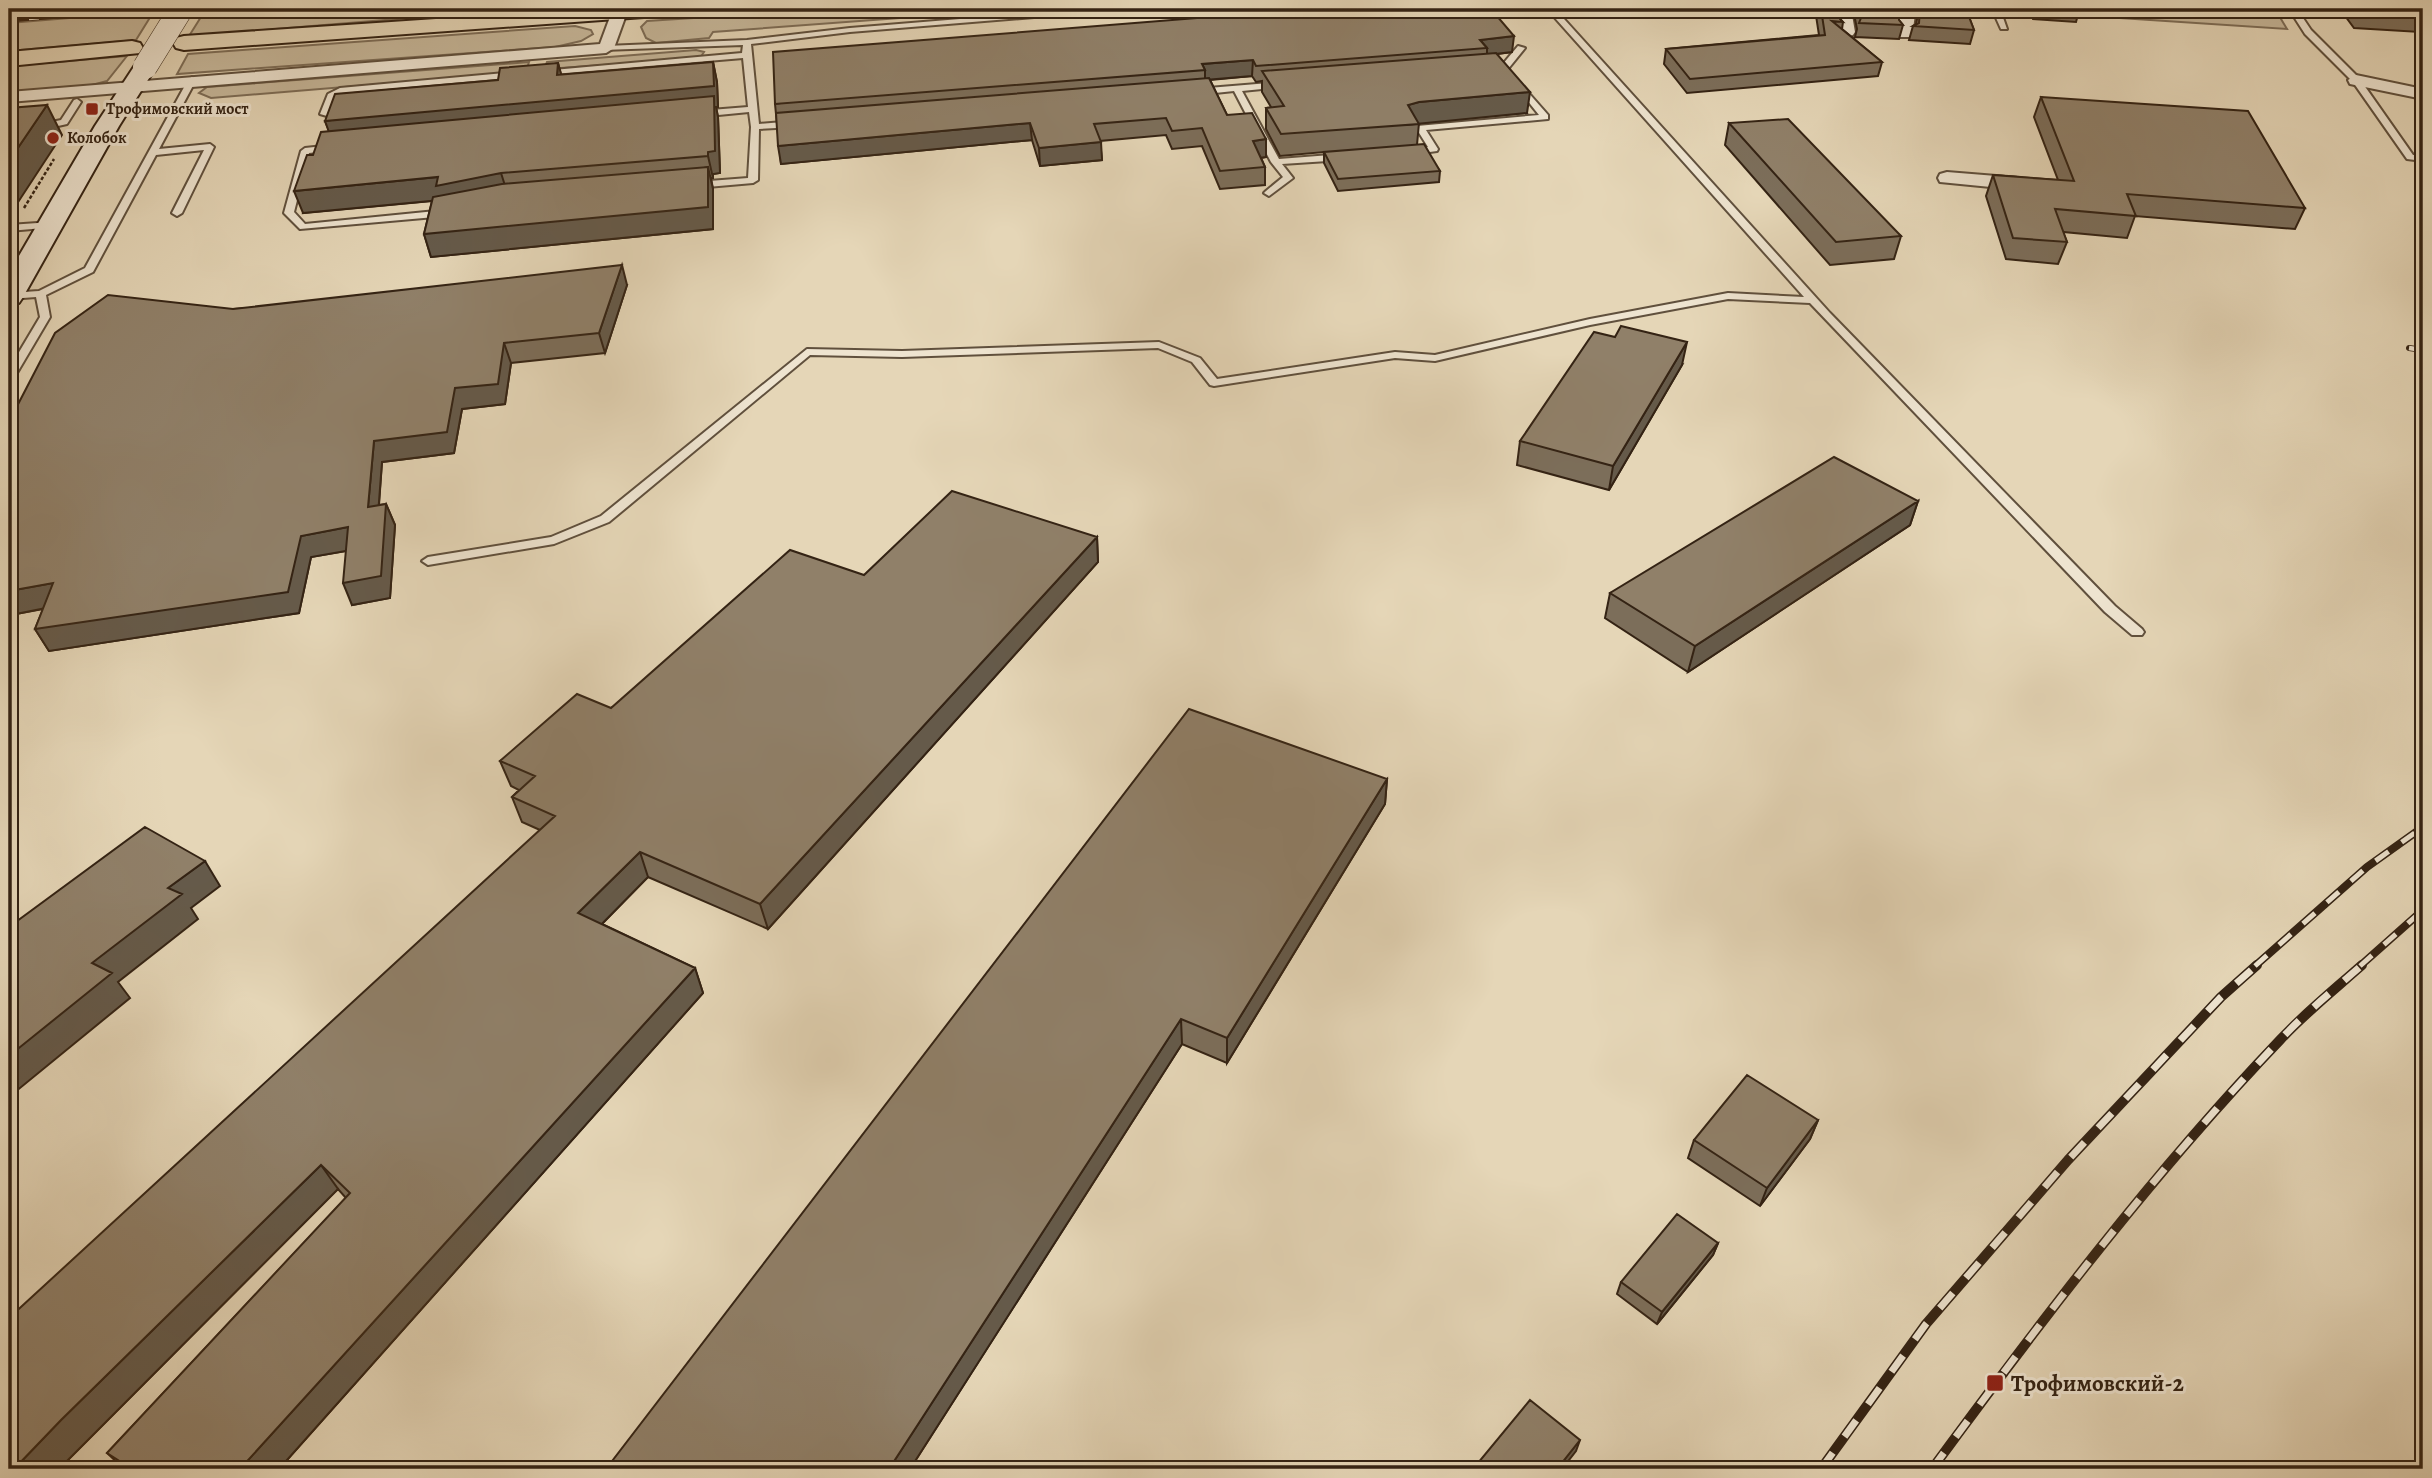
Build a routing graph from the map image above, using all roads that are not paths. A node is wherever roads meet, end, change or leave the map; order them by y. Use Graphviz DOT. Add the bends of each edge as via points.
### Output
graph roads {
  1 [pos="181,9"];
  2 [pos="672,9"];
  3 [pos="1107,9"];
  4 [pos="1551,9"];
  5 [pos="1843,9"];
  6 [pos="1902,9"];
  7 [pos="1996,9"];
  8 [pos="2293,9"];
  9 [pos="619,12"];
  10 [pos="2004,27"];
  11 [pos="1847,32"];
  12 [pos="1906,34"];
  13 [pos="184,43"];
  14 [pos="747,43"];
  15 [pos="132,48"];
  16 [pos="606,48"];
  17 [pos="1521,48"];
  18 [pos="747,55"];
  19 [pos="9,59"];
  20 [pos="1505,67"];
  21 [pos="1491,68"];
  22 [pos="139,77"];
  23 [pos="192,80"];
  24 [pos="2356,80"];
  25 [pos="1290,84"];
  26 [pos="1236,88"];
  27 [pos="1181,93"];
  28 [pos="2423,94"];
  29 [pos="9,97"];
  30 [pos="77,102"];
  31 [pos="752,109"];
  32 [pos="324,114"];
  33 [pos="685,116"];
  34 [pos="810,122"];
  35 [pos="755,127"];
  36 [pos="9,134"];
  37 [pos="346,147"];
  38 [pos="155,152"];
  39 [pos="1395,153"];
  40 [pos="1355,156"];
  41 [pos="2423,158"];
  42 [pos="1276,162"];
  43 [pos="1947,178"];
  44 [pos="2021,184"];
  45 [pos="685,186"];
  46 [pos="1269,193"];
  47 [pos="459,212"];
  48 [pos="177,213"];
  49 [pos="52,225"];
  50 [pos="10,228"];
  51 [pos="41,294"];
  52 [pos="9,296"];
  53 [pos="1812,300"];
  54 [pos="9,378"];
  55 [pos="428,561"];
  56 [pos="2137,632"];
  1 -- 22 [label="street, bridge"];
  2 -- 9 [label="main road"];
  3 -- 14 [label="lane"];
  4 -- 53 [label="lane"];
  5 -- 11 [label="street"];
  6 -- 12 [label="street" via="1907,14"];
  7 -- 10 [label="lane"];
  8 -- 24 [label="lane" via="2308,32"];
  9 -- 13 [label="main road"];
  9 -- 16 [label="street"];
  14 -- 16 [label="lane"];
  14 -- 18 [label="lane"];
  15 -- 19 [label="main road"];
  16 -- 23 [label="street"];
  17 -- 20 [label="lane"];
  18 -- 31 [label="lane"];
  18 -- 32 [label="lane" via="340,91 331,96"];
  20 -- 21 [label="lane"];
  20 -- 39 [label="lane" via="1545,117 1420,128 1434,149"];
  22 -- 23 [label="street"];
  22 -- 29 [label="street"];
  22 -- 49 [label="street"];
  23 -- 38 [label="lane"];
  24 -- 28 [label="street"];
  24 -- 41 [label="lane" via="2410,157"];
  25 -- 26 [label="lane"];
  26 -- 27 [label="lane"];
  26 -- 42 [label="lane"];
  30 -- 36 [label="lane" via="64,122"];
  31 -- 33 [label="lane"];
  31 -- 35 [label="lane"];
  34 -- 35 [label="lane"];
  35 -- 45 [label="lane" via="753,180"];
  37 -- 47 [label="lane" via="305,151 289,213 303,227"];
  38 -- 48 [label="lane" via="210,147"];
  38 -- 51 [label="lane" via="89,270"];
  40 -- 42 [label="lane"];
  42 -- 46 [label="lane" via="1288,178"];
  43 -- 44 [label="street"];
  49 -- 50 [label="lane"];
  49 -- 52 [label="street"];
  51 -- 52 [label="lane"];
  51 -- 54 [label="lane" via="45,317"];
  53 -- 55 [label="lane" via="1728,296 1435,358 1395,355 1214,383 1196,360 1159,345 902,354 807,352 605,519 554,540"];
  53 -- 56 [label="lane"];
}
